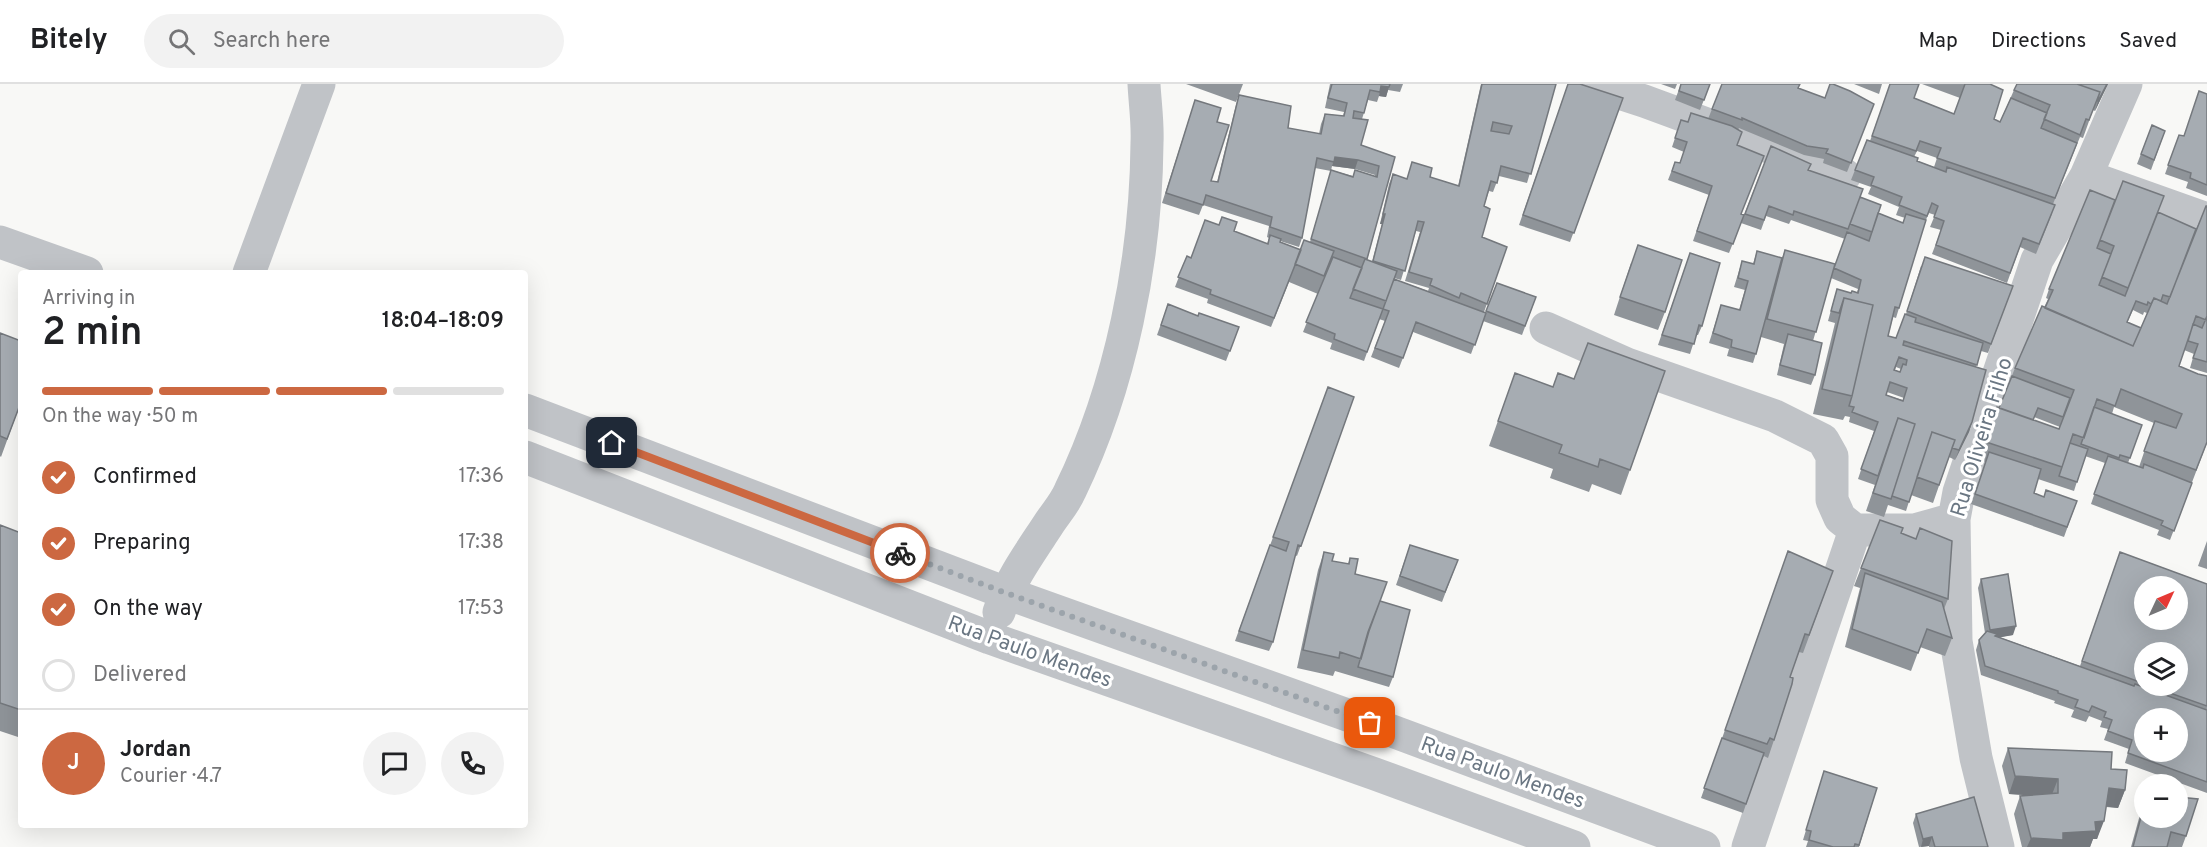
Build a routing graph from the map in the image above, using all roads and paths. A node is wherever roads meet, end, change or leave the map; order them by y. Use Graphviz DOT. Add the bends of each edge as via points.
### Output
graph roads {
  1 [pos="319,84"];
  2 [pos="1144,84"];
  3 [pos="1592,84"];
  4 [pos="2126,84"];
  5 [pos="1845,175"];
  6 [pos="2086,176"];
  7 [pos="2207,219"];
  8 [pos="0,242"];
  9 [pos="79,270"];
  10 [pos="250,270"];
  11 [pos="1546,328"];
  12 [pos="528,411"];
  13 [pos="528,458"];
  14 [pos="1954,519"];
  15 [pos="1855,531"];
  16 [pos="1006,593"];
  17 [pos="990,638"];
  18 [pos="1392,730"];
  19 [pos="1375,774"];
  20 [pos="1574,847"];
  21 [pos="1704,847"];
  22 [pos="1748,847"];
  23 [pos="1998,847"];
  1 -- 10 [label="street"];
  2 -- 16 [label="street" via="1147,142 1143,205 1134,284 1112,379 1094,439 1069,494"];
  3 -- 5 [label="street"];
  4 -- 6 [label="street, Rua Oliveira Filho"];
  6 -- 7 [label="street"];
  6 -- 14 [label="street, Rua Oliveira Filho" via="2037,260 1962,482"];
  8 -- 9 [label="street"];
  11 -- 15 [label="street" via="1627,364 1775,416 1823,440 1832,456 1832,500 1840,519"];
  12 -- 16 [label="street, Rua Paulo Mendes"];
  13 -- 17 [label="street, Rua Paulo Mendes"];
  14 -- 15 [label="street" via="1915,530"];
  14 -- 23 [label="street, Rua Oliveira Filho" via="1956,640 1976,758"];
  15 -- 22 [label="street"];
  16 -- 17 [label="street"];
  16 -- 18 [label="street, Rua Paulo Mendes"];
  17 -- 19 [label="street, Rua Paulo Mendes"];
  18 -- 19 [label="street"];
  18 -- 21 [label="street, Rua Paulo Mendes"];
  19 -- 20 [label="street, Rua Paulo Mendes"];
}
